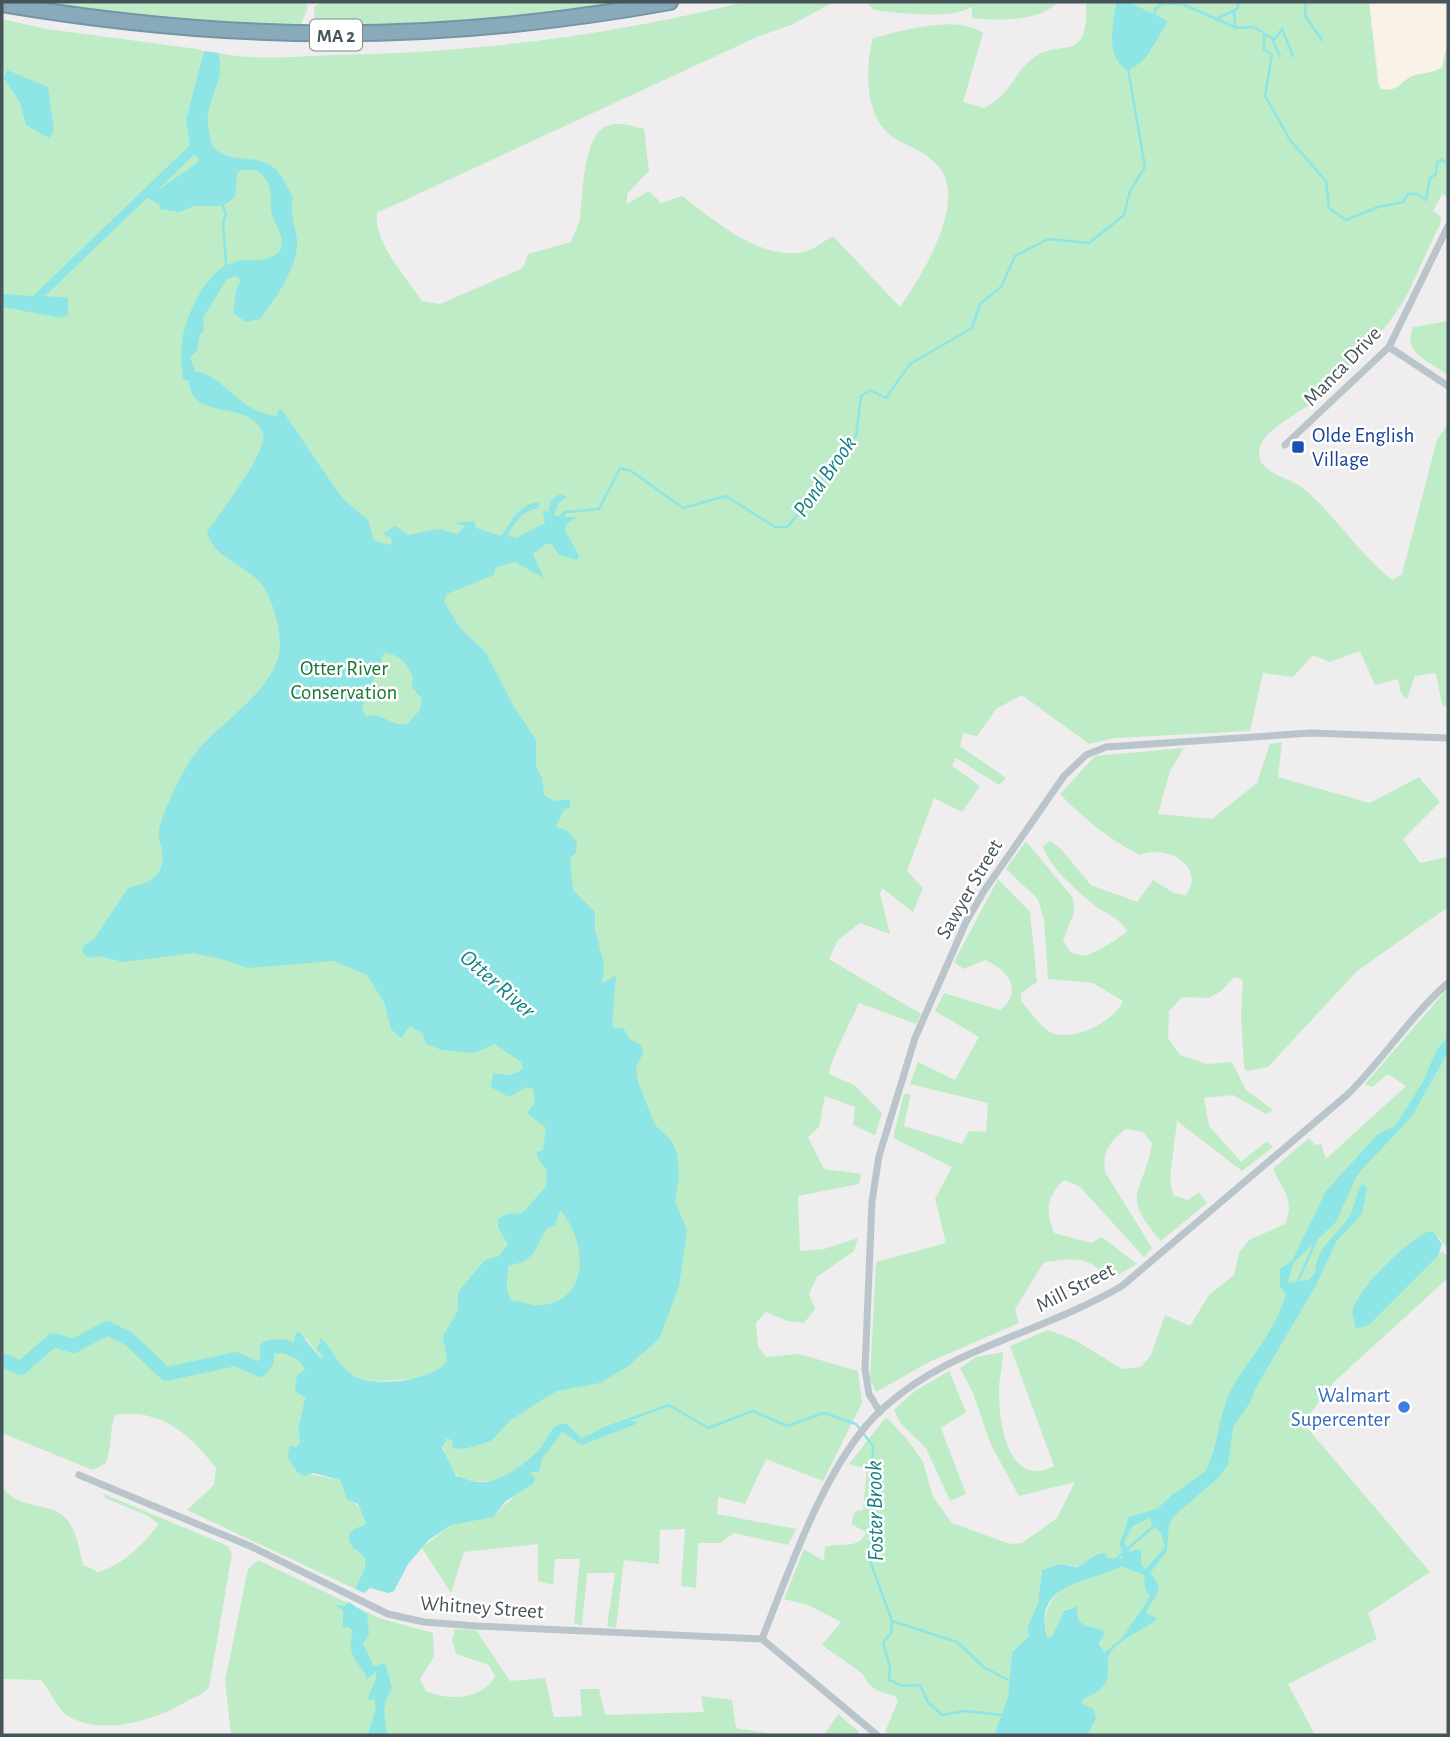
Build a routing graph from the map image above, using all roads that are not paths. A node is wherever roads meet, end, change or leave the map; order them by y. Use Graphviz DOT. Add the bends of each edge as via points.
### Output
graph roads {
  1 [pos="670,2"];
  2 [pos="2,4"];
  3 [pos="1448,226"];
  4 [pos="1389,347"];
  5 [pos="1448,386"];
  6 [pos="1285,445"];
  7 [pos="1448,738"];
  8 [pos="1448,983"];
  9 [pos="880,1412"];
  10 [pos="79,1475"];
  11 [pos="762,1639"];
  12 [pos="877,1735"];
  1 -- 2 [label="highway, MA 2" via="512,26 318,36 159,27"];
  3 -- 4 [label="street, Manca Drive"];
  4 -- 5 [label="street"];
  4 -- 6 [label="street, Manca Drive"];
  7 -- 9 [label="street, Sawyer Street" via="1311,733 1106,747 1086,755 1064,776 966,922 915,1038 879,1156 872,1201 865,1369 869,1394"];
  8 -- 9 [label="street, Mill Street" via="1347,1095 1122,1286 1091,1304 951,1363"];
  9 -- 11 [label="street, Mill Street" via="858,1438 819,1505"];
  10 -- 11 [label="street, Whitney Street" via="250,1546 388,1614 412,1620"];
  11 -- 12 [label="street"];
}
